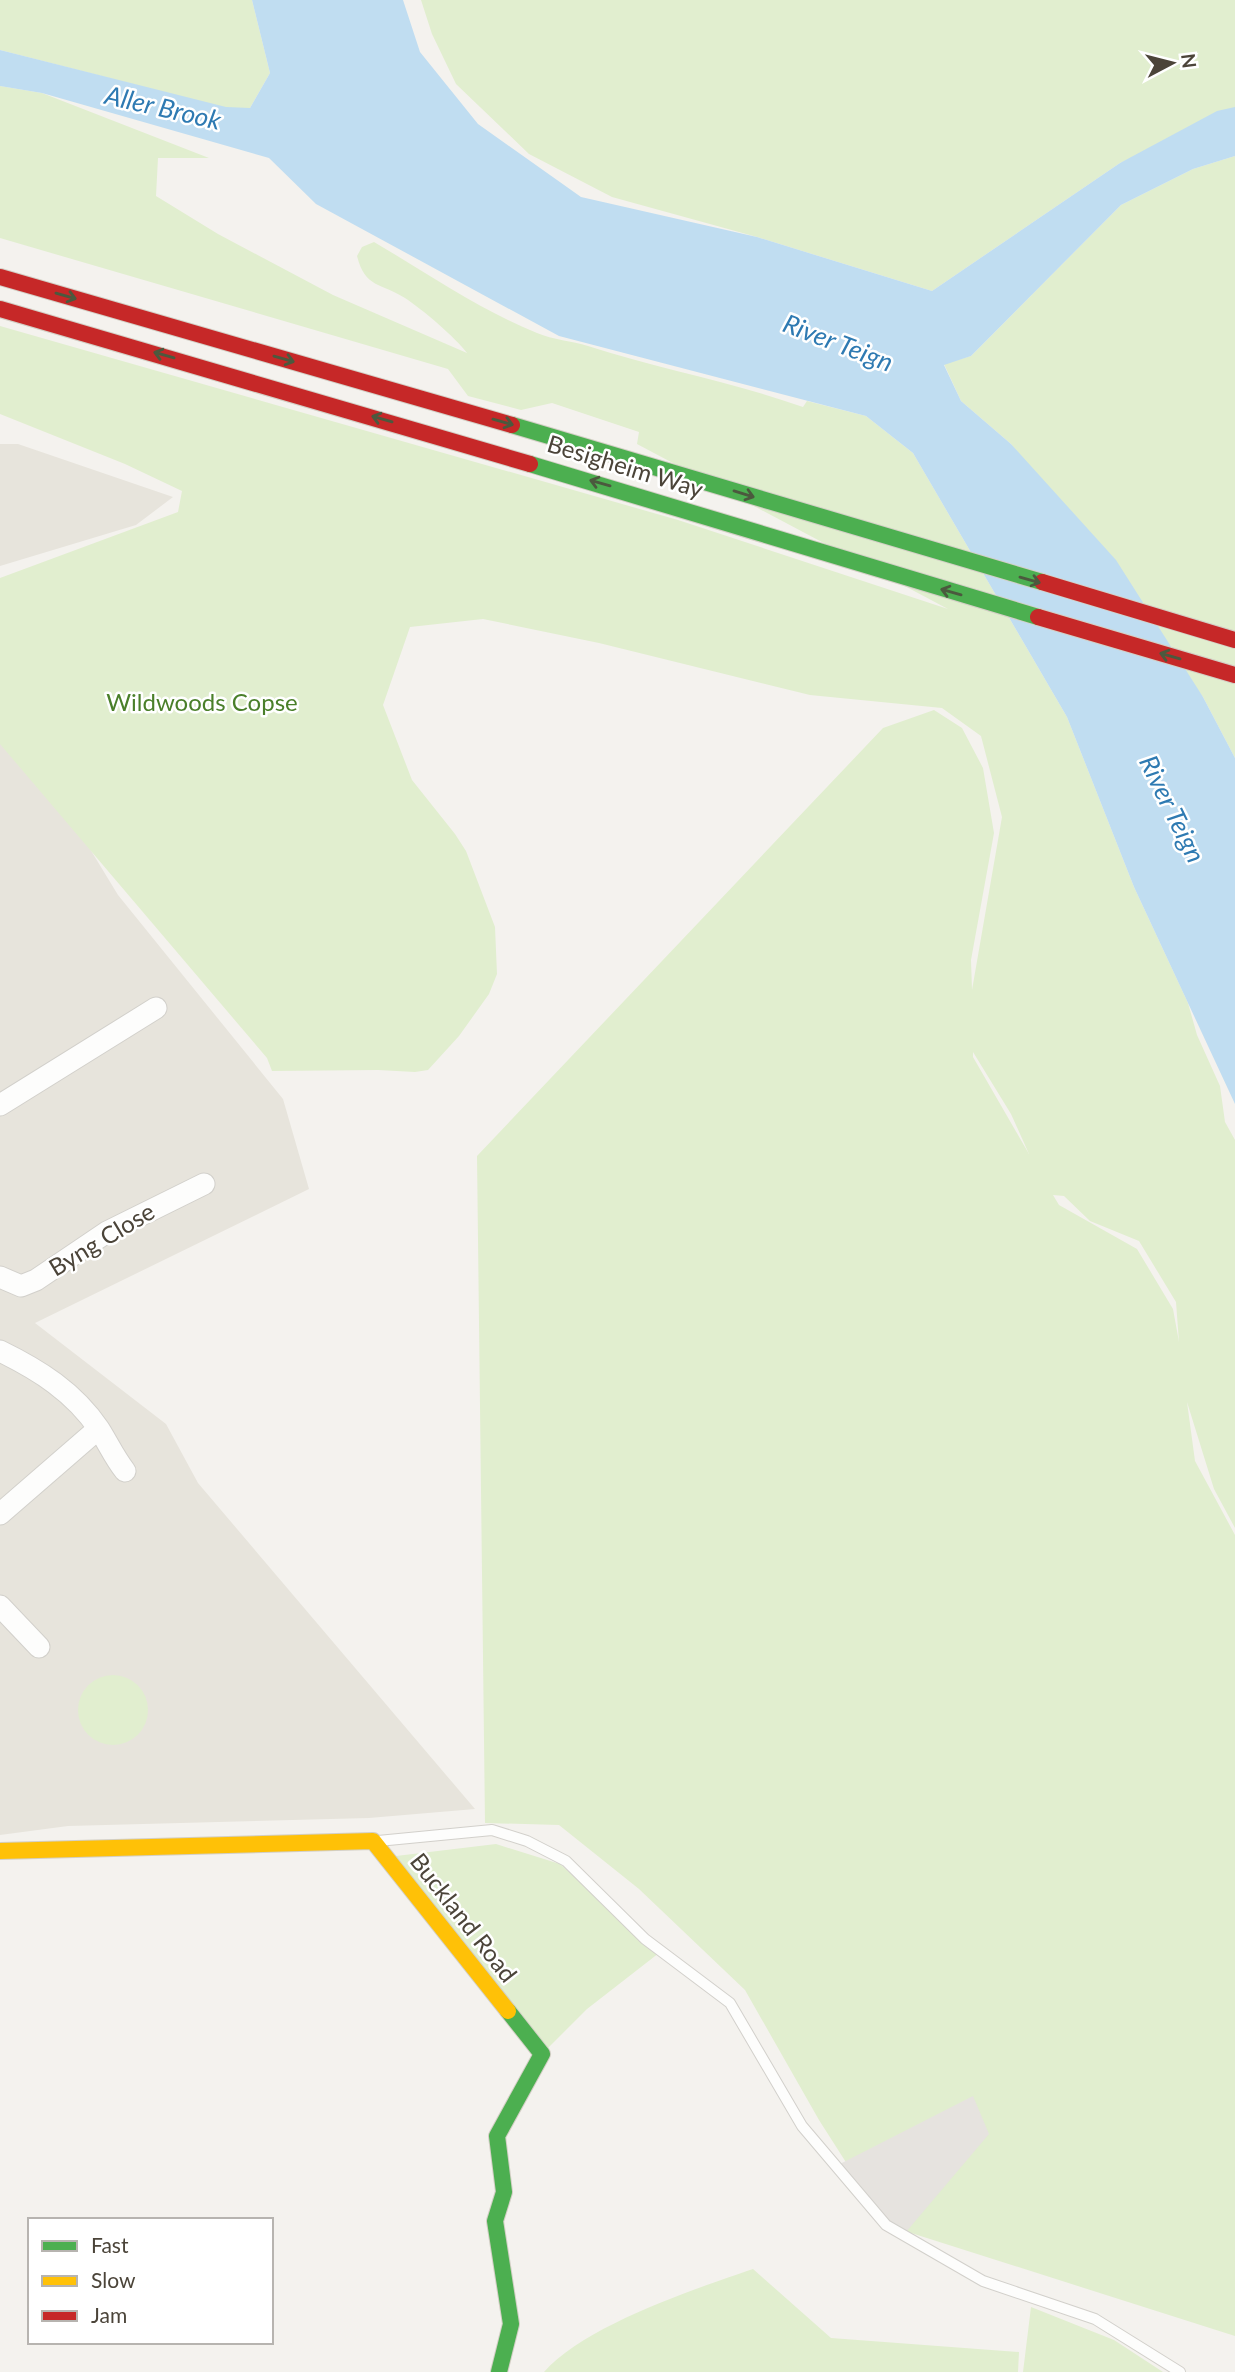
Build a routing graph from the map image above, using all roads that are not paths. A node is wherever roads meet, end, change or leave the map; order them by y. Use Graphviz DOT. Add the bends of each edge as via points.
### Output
graph roads {
  1 [pos="0,277"];
  2 [pos="0,309"];
  3 [pos="1235,640"];
  4 [pos="1235,675"];
  5 [pos="156,1008"];
  6 [pos="0,1105"];
  7 [pos="204,1184"];
  8 [pos="0,1277"];
  9 [pos="0,1351"];
  10 [pos="98,1429"];
  11 [pos="125,1471"];
  12 [pos="0,1514"];
  13 [pos="0,1606"];
  14 [pos="39,1647"];
  15 [pos="373,1841"];
  16 [pos="0,1851"];
  17 [pos="499,2372"];
  18 [pos="1180,2372"];
  1 -- 3 [label="main road, Besigheim Way, one-way"];
  4 -- 2 [label="main road, Besigheim Way, one-way" via="666,502"];
  5 -- 6 [label="street"];
  7 -- 8 [label="street, Byng Close" via="107,1232 36,1280 21,1286"];
  9 -- 10 [label="street" via="34,1368 69,1394"];
  10 -- 11 [label="street"];
  10 -- 12 [label="street"];
  13 -- 14 [label="street"];
  15 -- 16 [label="main road"];
  15 -- 17 [label="main road, Buckland Road" via="542,2054 497,2136 504,2192 495,2221 511,2324"];
  15 -- 18 [label="lane" via="492,1830 566,1861 645,1939 730,2003 802,2126 886,2225 984,2281 1095,2319"];
}
